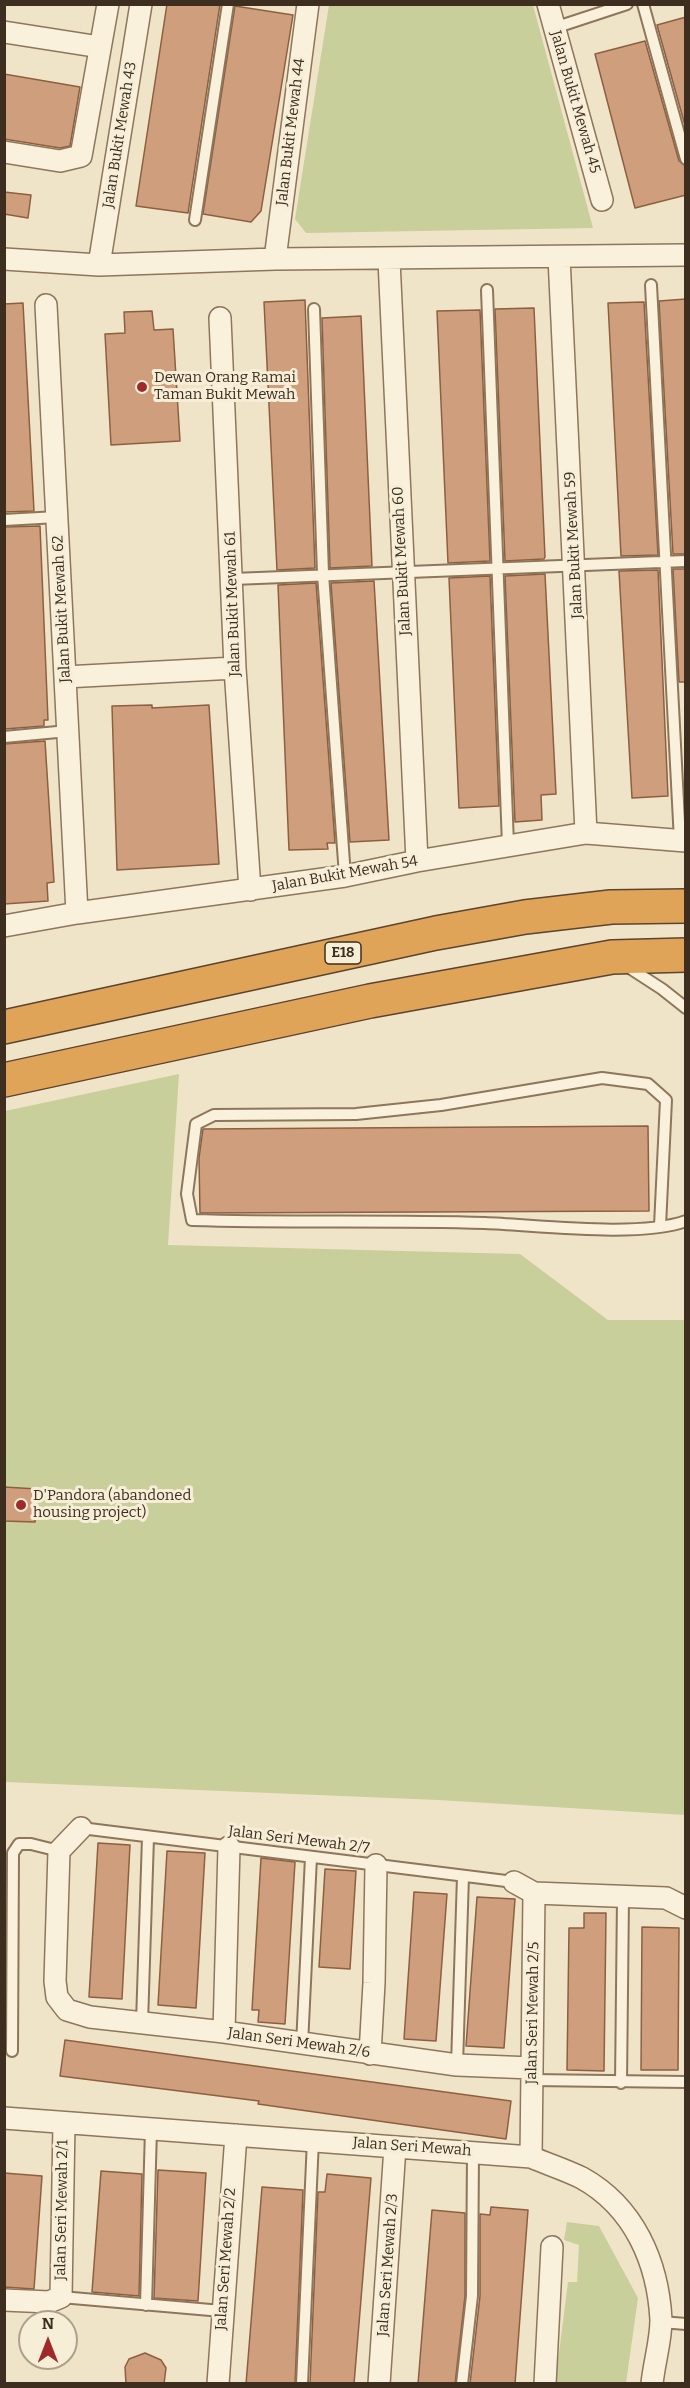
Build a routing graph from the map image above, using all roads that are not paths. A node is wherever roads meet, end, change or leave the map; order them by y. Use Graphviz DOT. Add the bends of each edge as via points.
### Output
graph roads {
  1 [pos="108,4"];
  2 [pos="141,4"];
  3 [pos="228,4"];
  4 [pos="548,4"];
  5 [pos="627,4"];
  6 [pos="643,4"];
  7 [pos="304,5"];
  8 [pos="554,28"];
  9 [pos="4,32"];
  10 [pos="100,47"];
  11 [pos="4,152"];
  12 [pos="686,159"];
  13 [pos="602,200"];
  14 [pos="195,220"];
  15 [pos="686,255"];
  16 [pos="559,257"];
  17 [pos="4,259"];
  18 [pos="274,259"];
  19 [pos="389,260"];
  20 [pos="99,265"];
  21 [pos="651,285"];
  22 [pos="487,290"];
  23 [pos="46,305"];
  24 [pos="314,309"];
  25 [pos="220,318"];
  26 [pos="57,517"];
  27 [pos="4,520"];
  28 [pos="667,561"];
  29 [pos="686,561"];
  30 [pos="576,566"];
  31 [pos="496,569"];
  32 [pos="402,572"];
  33 [pos="323,574"];
  34 [pos="233,579"];
  35 [pos="235,668"];
  36 [pos="65,677"];
  37 [pos="68,731"];
  38 [pos="4,737"];
  39 [pos="586,833"];
  40 [pos="683,841"];
  41 [pos="508,846"];
  42 [pos="417,861"];
  43 [pos="345,876"];
  44 [pos="250,890"];
  45 [pos="686,906"];
  46 [pos="77,913"];
  47 [pos="4,926"];
  48 [pos="686,955"];
  49 [pos="612,957"];
  50 [pos="686,1008"];
  51 [pos="4,1027"];
  52 [pos="4,1080"];
  53 [pos="686,1221"];
  54 [pos="660,1226"];
  55 [pos="81,1828"];
  56 [pos="148,1837"];
  57 [pos="229,1847"];
  58 [pos="59,1851"];
  59 [pos="310,1857"];
  60 [pos="376,1865"];
  61 [pos="463,1876"];
  62 [pos="514,1882"];
  63 [pos="534,1893"];
  64 [pos="623,1897"];
  65 [pos="686,1908"];
  66 [pos="142,2024"];
  67 [pos="224,2032"];
  68 [pos="302,2045"];
  69 [pos="12,2051"];
  70 [pos="370,2054"];
  71 [pos="457,2065"];
  72 [pos="532,2074"];
  73 [pos="686,2082"];
  74 [pos="621,2083"];
  75 [pos="4,2118"];
  76 [pos="64,2123"];
  77 [pos="152,2129"];
  78 [pos="236,2135"];
  79 [pos="313,2140"];
  80 [pos="395,2146"];
  81 [pos="473,2152"];
  82 [pos="531,2157"];
  83 [pos="552,2247"];
  84 [pos="61,2297"];
  85 [pos="4,2300"];
  86 [pos="146,2305"];
  87 [pos="222,2311"];
  88 [pos="661,2322"];
  89 [pos="686,2324"];
  90 [pos="218,2384"];
  91 [pos="302,2384"];
  92 [pos="379,2384"];
  93 [pos="462,2384"];
  94 [pos="545,2384"];
  95 [pos="652,2384"];
  1 -- 10 [label="street"];
  2 -- 20 [label="street, Jalan Bukit Mewah 43"];
  3 -- 14 [label="lane"];
  4 -- 8 [label="street, Jalan Bukit Mewah 45"];
  5 -- 8 [label="lane"];
  6 -- 12 [label="lane"];
  7 -- 18 [label="street, Jalan Bukit Mewah 44"];
  8 -- 13 [label="street, Jalan Bukit Mewah 45"];
  9 -- 10 [label="street"];
  10 -- 11 [label="street" via="81,156 60,161"];
  15 -- 16 [label="street"];
  16 -- 19 [label="street"];
  16 -- 30 [label="street, Jalan Bukit Mewah 59"];
  17 -- 20 [label="street"];
  18 -- 19 [label="street"];
  18 -- 20 [label="street"];
  19 -- 32 [label="street, Jalan Bukit Mewah 60"];
  21 -- 28 [label="lane"];
  22 -- 31 [label="lane"];
  23 -- 26 [label="street, Jalan Bukit Mewah 62"];
  24 -- 33 [label="lane"];
  25 -- 34 [label="street, Jalan Bukit Mewah 61"];
  26 -- 27 [label="lane"];
  26 -- 36 [label="street, Jalan Bukit Mewah 62"];
  28 -- 29 [label="lane"];
  28 -- 30 [label="lane"];
  28 -- 40 [label="lane"];
  30 -- 31 [label="lane"];
  30 -- 39 [label="street, Jalan Bukit Mewah 59"];
  31 -- 32 [label="lane"];
  31 -- 41 [label="lane"];
  32 -- 33 [label="lane"];
  32 -- 42 [label="street, Jalan Bukit Mewah 60"];
  33 -- 34 [label="lane"];
  33 -- 43 [label="lane"];
  34 -- 35 [label="street, Jalan Bukit Mewah 61"];
  35 -- 36 [label="street"];
  35 -- 44 [label="street, Jalan Bukit Mewah 61"];
  36 -- 37 [label="street, Jalan Bukit Mewah 62"];
  37 -- 38 [label="lane"];
  37 -- 46 [label="street, Jalan Bukit Mewah 62"];
  39 -- 40 [label="street, Jalan Bukit Mewah 54"];
  39 -- 41 [label="street, Jalan Bukit Mewah 54"];
  41 -- 42 [label="street, Jalan Bukit Mewah 54"];
  42 -- 43 [label="street, Jalan Bukit Mewah 54"];
  43 -- 44 [label="street, Jalan Bukit Mewah 54"];
  44 -- 46 [label="street, Jalan Bukit Mewah 54"];
  45 -- 51 [label="highway, E18" via="611,908 513,919"];
  46 -- 47 [label="street, Jalan Bukit Mewah 54"];
  48 -- 49 [label="highway"];
  49 -- 50 [label="lane"];
  49 -- 52 [label="highway" via="370,1001"];
  53 -- 54 [label="lane"];
  54 -- 54 [label="lane" via="619,1229 483,1223 192,1220 188,1194 196,1124 214,1115 356,1114 441,1105 602,1078 648,1084 666,1100"];
  55 -- 56 [label="lane, Jalan Seri Mewah 2/7"];
  55 -- 58 [label="street"];
  56 -- 57 [label="lane, Jalan Seri Mewah 2/7"];
  56 -- 66 [label="lane"];
  57 -- 59 [label="lane, Jalan Seri Mewah 2/7"];
  57 -- 67 [label="street"];
  58 -- 66 [label="street, Jalan Seri Mewah 2/6" via="57,1997 67,2010"];
  58 -- 69 [label="lane" via="20,1844 13,1853"];
  59 -- 60 [label="lane, Jalan Seri Mewah 2/7"];
  59 -- 68 [label="lane"];
  60 -- 61 [label="lane, Jalan Seri Mewah 2/7"];
  60 -- 70 [label="street"];
  61 -- 62 [label="lane, Jalan Seri Mewah 2/7"];
  61 -- 71 [label="lane"];
  62 -- 63 [label="street"];
  63 -- 64 [label="street"];
  63 -- 72 [label="street, Jalan Seri Mewah 2/5"];
  64 -- 65 [label="street" via="666,1898"];
  64 -- 74 [label="lane"];
  66 -- 67 [label="street, Jalan Seri Mewah 2/6"];
  67 -- 68 [label="street, Jalan Seri Mewah 2/6"];
  68 -- 70 [label="street, Jalan Seri Mewah 2/6"];
  70 -- 71 [label="street, Jalan Seri Mewah 2/6"];
  71 -- 72 [label="street, Jalan Seri Mewah 2/6"];
  72 -- 74 [label="lane"];
  72 -- 82 [label="street, Jalan Seri Mewah 2/5"];
  73 -- 74 [label="lane"];
  75 -- 76 [label="street, Jalan Seri Mewah"];
  76 -- 77 [label="street, Jalan Seri Mewah"];
  76 -- 84 [label="street, Jalan Seri Mewah 2/1"];
  77 -- 78 [label="street, Jalan Seri Mewah"];
  77 -- 86 [label="lane"];
  78 -- 79 [label="street, Jalan Seri Mewah"];
  78 -- 87 [label="street, Jalan Seri Mewah 2/2"];
  79 -- 80 [label="street, Jalan Seri Mewah"];
  79 -- 91 [label="lane"];
  80 -- 81 [label="street, Jalan Seri Mewah"];
  80 -- 92 [label="street, Jalan Seri Mewah 2/3"];
  81 -- 82 [label="street, Jalan Seri Mewah"];
  81 -- 93 [label="lane" via="472,2296"];
  82 -- 88 [label="street, Jalan Seri Mewah" via="581,2178 621,2208 645,2244 657,2285"];
  83 -- 94 [label="street"];
  84 -- 85 [label="street" via="49,2302"];
  84 -- 86 [label="lane"];
  86 -- 87 [label="lane"];
  87 -- 90 [label="street, Jalan Seri Mewah 2/2"];
  88 -- 89 [label="lane"];
  88 -- 95 [label="street, Jalan Seri Mewah"];
}
